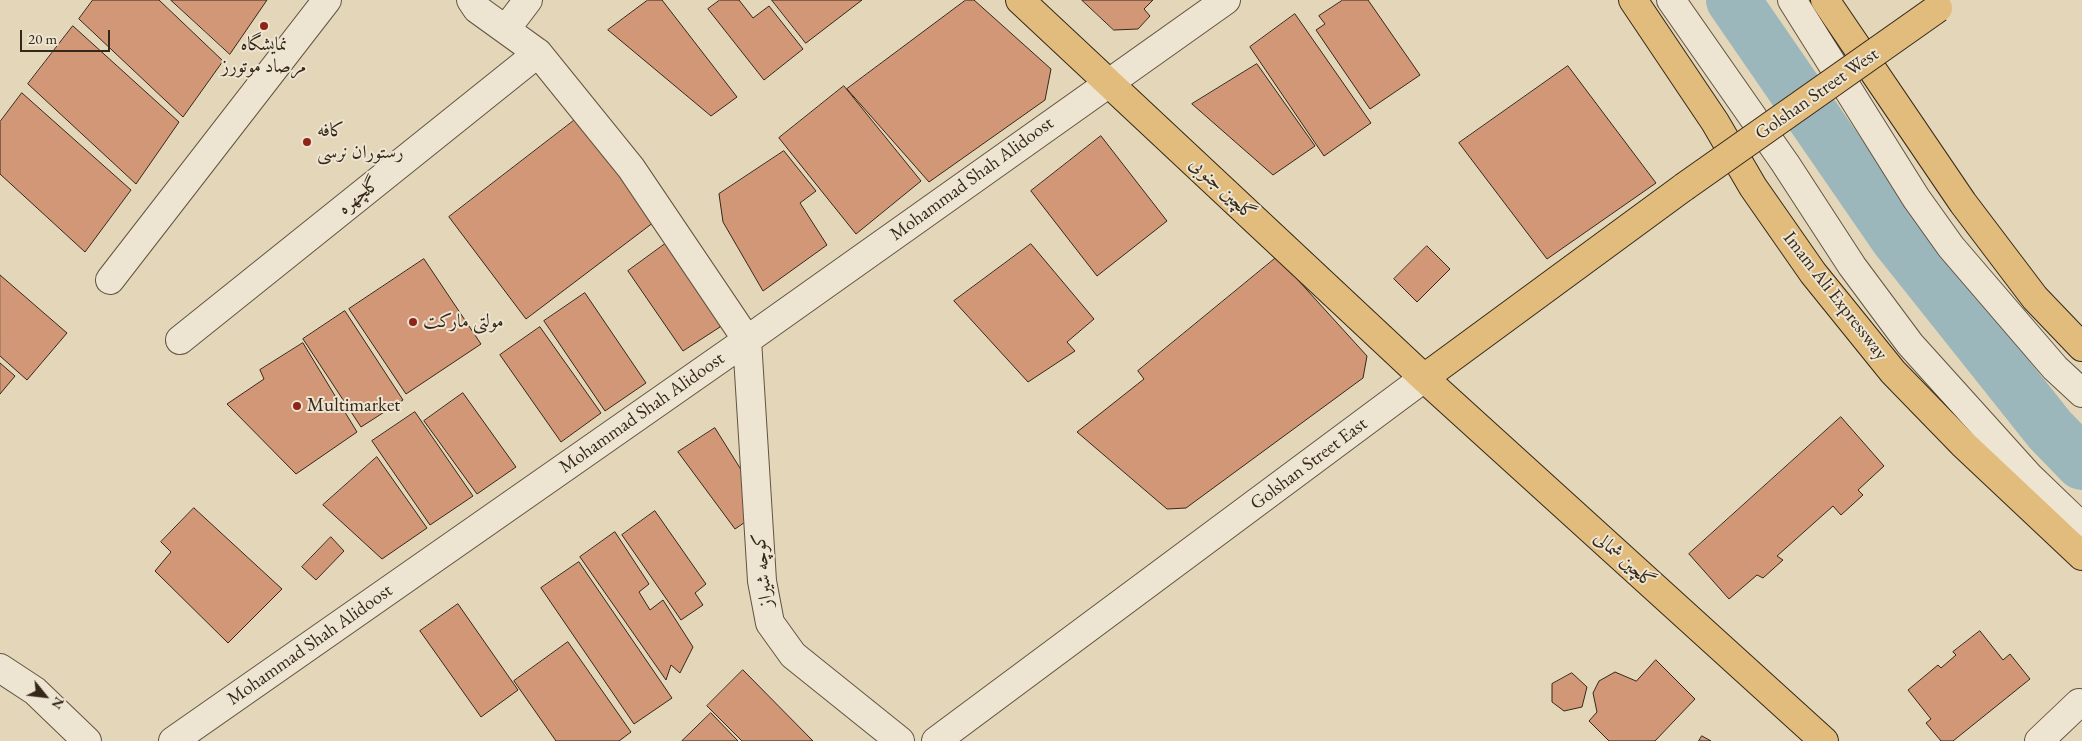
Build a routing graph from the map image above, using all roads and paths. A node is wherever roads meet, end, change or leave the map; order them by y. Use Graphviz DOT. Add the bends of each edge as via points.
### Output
graph roads {
  1 [pos="327,0"];
  2 [pos="471,0"];
  3 [pos="528,0"];
  4 [pos="1020,0"];
  5 [pos="1226,0"];
  6 [pos="1633,0"];
  7 [pos="1671,0"];
  8 [pos="1792,0"];
  9 [pos="1825,0"];
  10 [pos="1944,4"];
  11 [pos="506,29"];
  12 [pos="538,53"];
  13 [pos="1108,82"];
  14 [pos="1684,188"];
  15 [pos="110,280"];
  16 [pos="180,340"];
  17 [pos="746,340"];
  18 [pos="2082,347"];
  19 [pos="1424,378"];
  20 [pos="2082,393"];
  21 [pos="2082,527"];
  22 [pos="2082,556"];
  23 [pos="0,668"];
  24 [pos="2079,703"];
  25 [pos="87,741"];
  26 [pos="173,741"];
  27 [pos="900,741"];
  28 [pos="936,741"];
  29 [pos="1824,741"];
  30 [pos="2039,741"];
  1 -- 15 [label="street"];
  2 -- 11 [label="street" via="477,9"];
  3 -- 11 [label="street"];
  4 -- 13 [label="main road, گلچین جنوبی"];
  5 -- 13 [label="street, Mohammad Shah Alidoost"];
  6 -- 22 [label="main road, Imam Ali Expressway" via="1808,265 1881,356 1962,444"];
  7 -- 21 [label="street" via="1785,163 1852,266 1910,344 2022,469"];
  8 -- 20 [label="street" via="1916,198 1951,247 2055,368"];
  9 -- 18 [label="main road" via="1962,203 2035,298"];
  10 -- 14 [label="main road, Golshan Street West, bridge"];
  11 -- 12 [label="street"];
  12 -- 16 [label="street, گلچهره"];
  12 -- 17 [label="street" via="631,168"];
  13 -- 17 [label="street, Mohammad Shah Alidoost"];
  13 -- 19 [label="main road, گلچین جنوبی"];
  14 -- 19 [label="main road, Golshan Street East"];
  17 -- 26 [label="street, Mohammad Shah Alidoost"];
  17 -- 27 [label="street, کوچه شیراز" via="762,581 770,622 793,655"];
  19 -- 28 [label="street, Golshan Street East"];
  19 -- 29 [label="main road, گلچین شمالی"];
  23 -- 25 [label="street" via="35,691"];
  24 -- 30 [label="street"];
}
